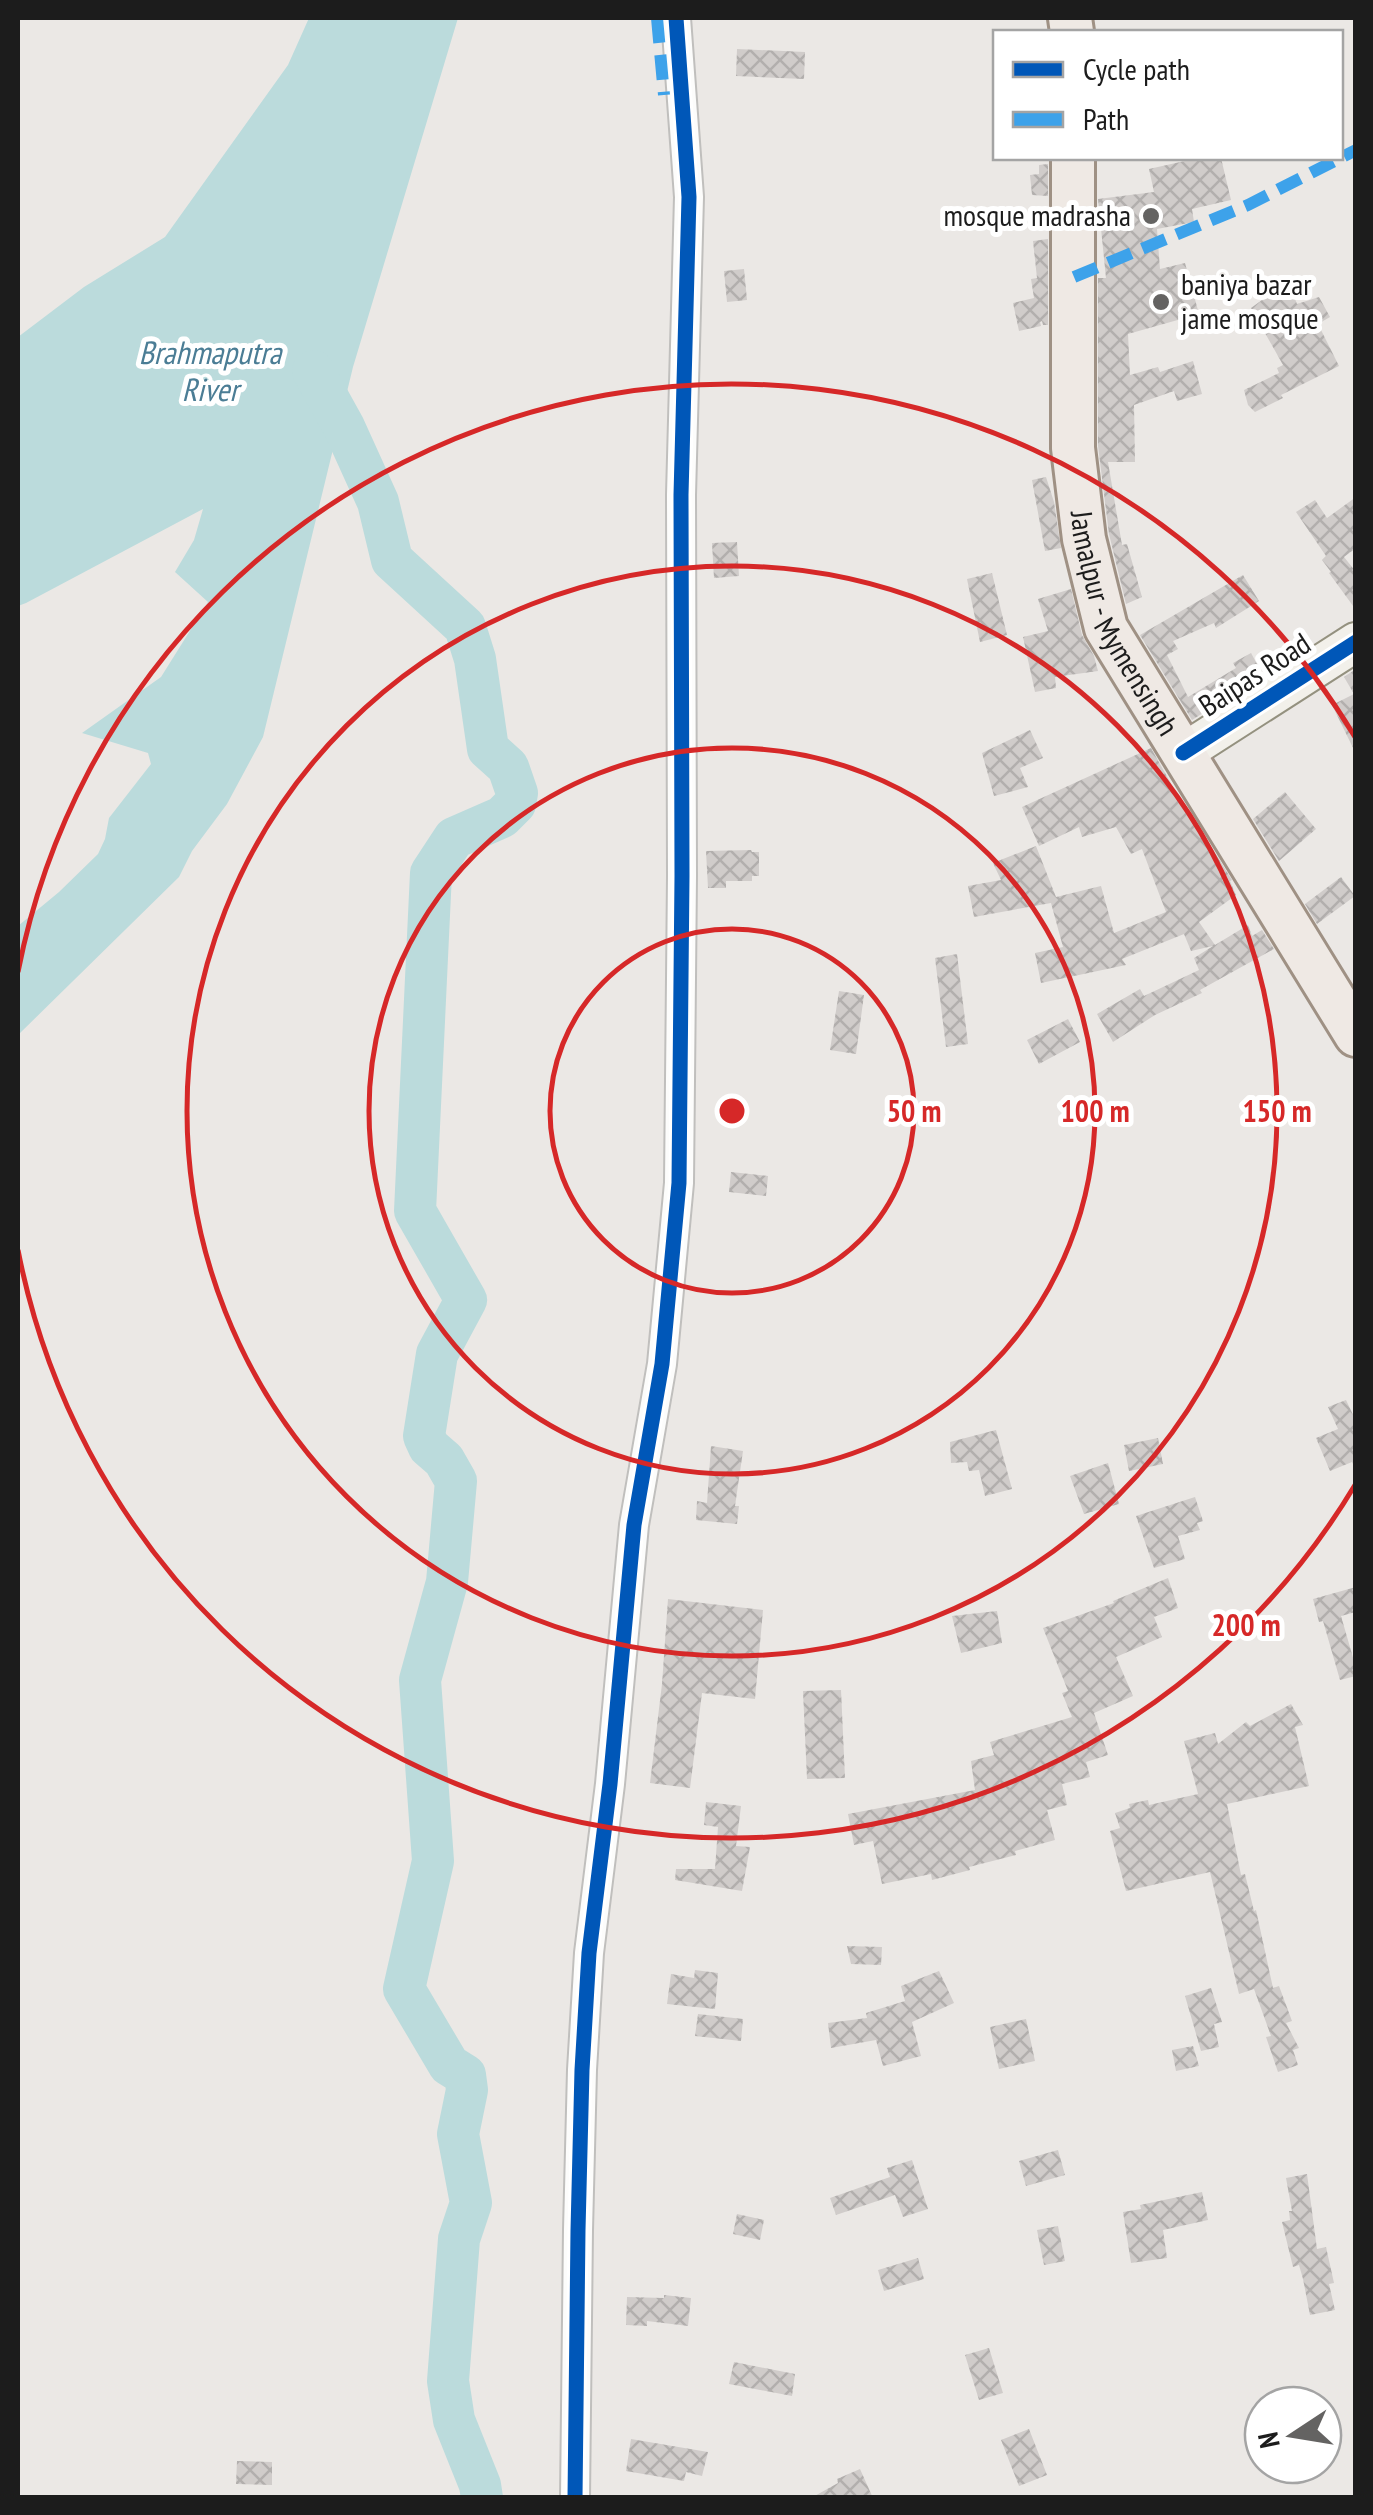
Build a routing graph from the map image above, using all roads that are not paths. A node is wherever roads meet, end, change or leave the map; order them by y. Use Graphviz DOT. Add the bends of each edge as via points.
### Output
graph roads {
  1 [pos="676,18"];
  2 [pos="1073,160"];
  3 [pos="1356,642"];
  4 [pos="1184,753"];
  5 [pos="1356,1035"];
  6 [pos="575,2498"];
  1 -- 6 [label="street" via="689,197 679,1184 662,1364 634,1525 589,1953"];
  2 -- 4 [label="main road, Jamalpur - Mymensingh" via="1073,448 1084,539 1106,628"];
  3 -- 4 [label="street, Baipas Road"];
  4 -- 5 [label="main road, Jamalpur - Mymensingh"];
}
